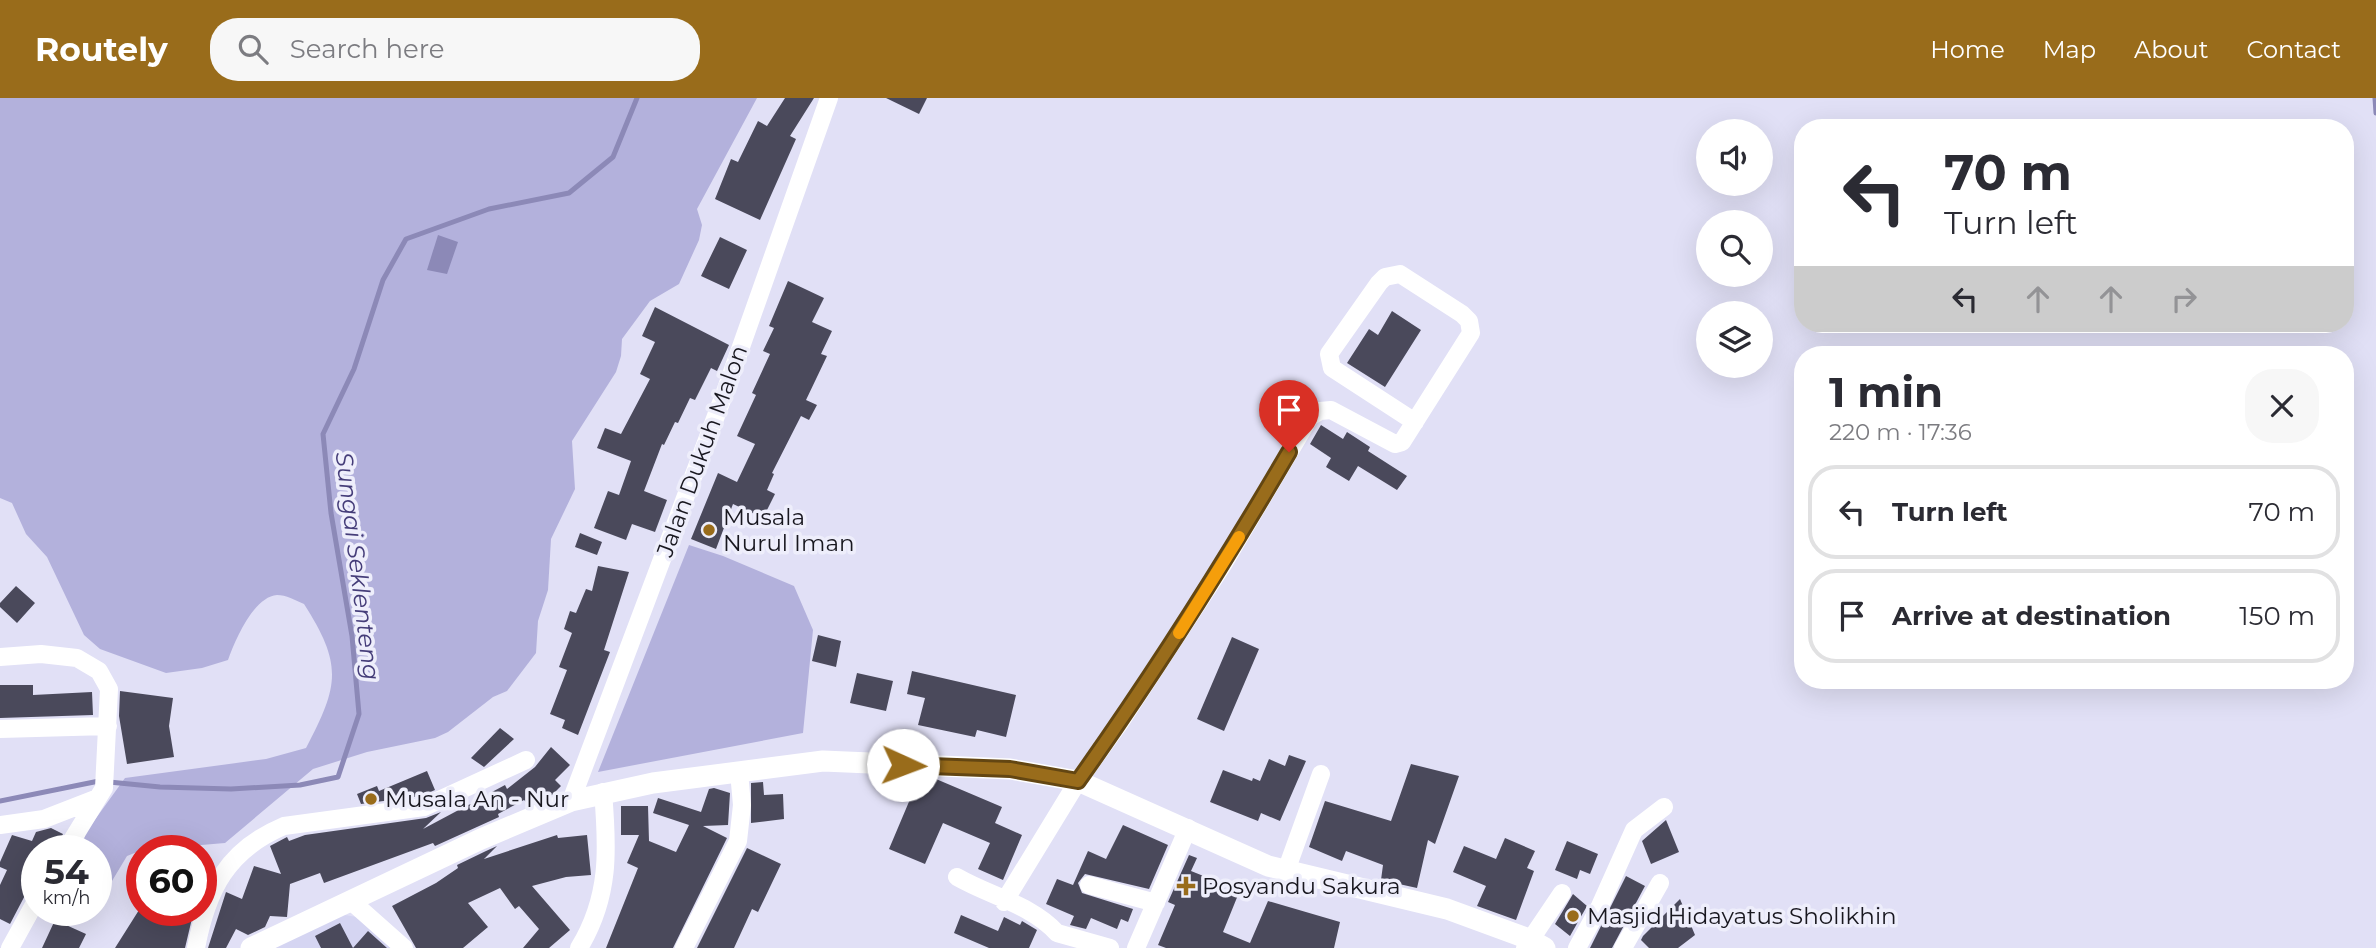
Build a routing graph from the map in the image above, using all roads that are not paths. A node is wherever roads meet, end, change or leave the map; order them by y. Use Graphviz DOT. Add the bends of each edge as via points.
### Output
graph roads {
  1 [pos="829,98"];
  2 [pos="1415,422"];
  3 [pos="0,657"];
  4 [pos="108,726"];
  5 [pos="0,729"];
  6 [pos="526,761"];
  7 [pos="739,772"];
  8 [pos="1321,774"];
  9 [pos="1078,781"];
  10 [pos="102,786"];
  11 [pos="603,792"];
  12 [pos="571,801"];
  13 [pos="1664,807"];
  14 [pos="0,825"];
  15 [pos="1188,828"];
  16 [pos="74,835"];
  17 [pos="1286,871"];
  18 [pos="957,877"];
  19 [pos="1660,883"];
  20 [pos="1089,885"];
  21 [pos="1562,893"];
  22 [pos="351,901"];
  23 [pos="1004,902"];
  24 [pos="1156,903"];
  25 [pos="22,926"];
  26 [pos="1054,941"];
  27 [pos="1533,945"];
  28 [pos="9,948"];
  29 [pos="197,948"];
  30 [pos="251,948"];
  31 [pos="404,948"];
  32 [pos="579,948"];
  33 [pos="684,948"];
  34 [pos="1110,948"];
  35 [pos="1136,948"];
  36 [pos="1577,948"];
  37 [pos="1623,948"];
  1 -- 12 [label="street, Jalan Dukuh Malon" via="725,392"];
  2 -- 2 [label="street" via="1329,362 1329,354 1385,276 1400,274 1469,321 1471,332"];
  2 -- 9 [label="street" via="1402,442 1395,444 1331,410 1310,417 1216,575"];
  3 -- 4 [label="street" via="41,654 77,658 99,671 109,690"];
  4 -- 5 [label="street"];
  4 -- 10 [label="street"];
  6 -- 29 [label="street" via="424,807 284,826 270,832 224,868 211,894"];
  7 -- 9 [label="main road" via="823,761 1010,769"];
  7 -- 11 [label="main road"];
  7 -- 33 [label="street" via="742,816 738,841"];
  8 -- 17 [label="street"];
  9 -- 15 [label="main road"];
  9 -- 23 [label="street"];
  10 -- 14 [label="street" via="44,819"];
  10 -- 16 [label="street"];
  11 -- 12 [label="main road"];
  11 -- 32 [label="street" via="608,848 603,888 599,909"];
  12 -- 22 [label="main road"];
  13 -- 36 [label="street" via="1634,830"];
  15 -- 17 [label="main road"];
  15 -- 24 [label="street"];
  17 -- 27 [label="main road" via="1447,909"];
  18 -- 23 [label="street"];
  19 -- 37 [label="street"];
  20 -- 24 [label="street"];
  21 -- 27 [label="street"];
  22 -- 30 [label="main road"];
  22 -- 31 [label="street"];
  23 -- 26 [label="street" via="1046,922"];
  24 -- 35 [label="street"];
  25 -- 28 [label="street"];
  26 -- 34 [label="street"];
}
